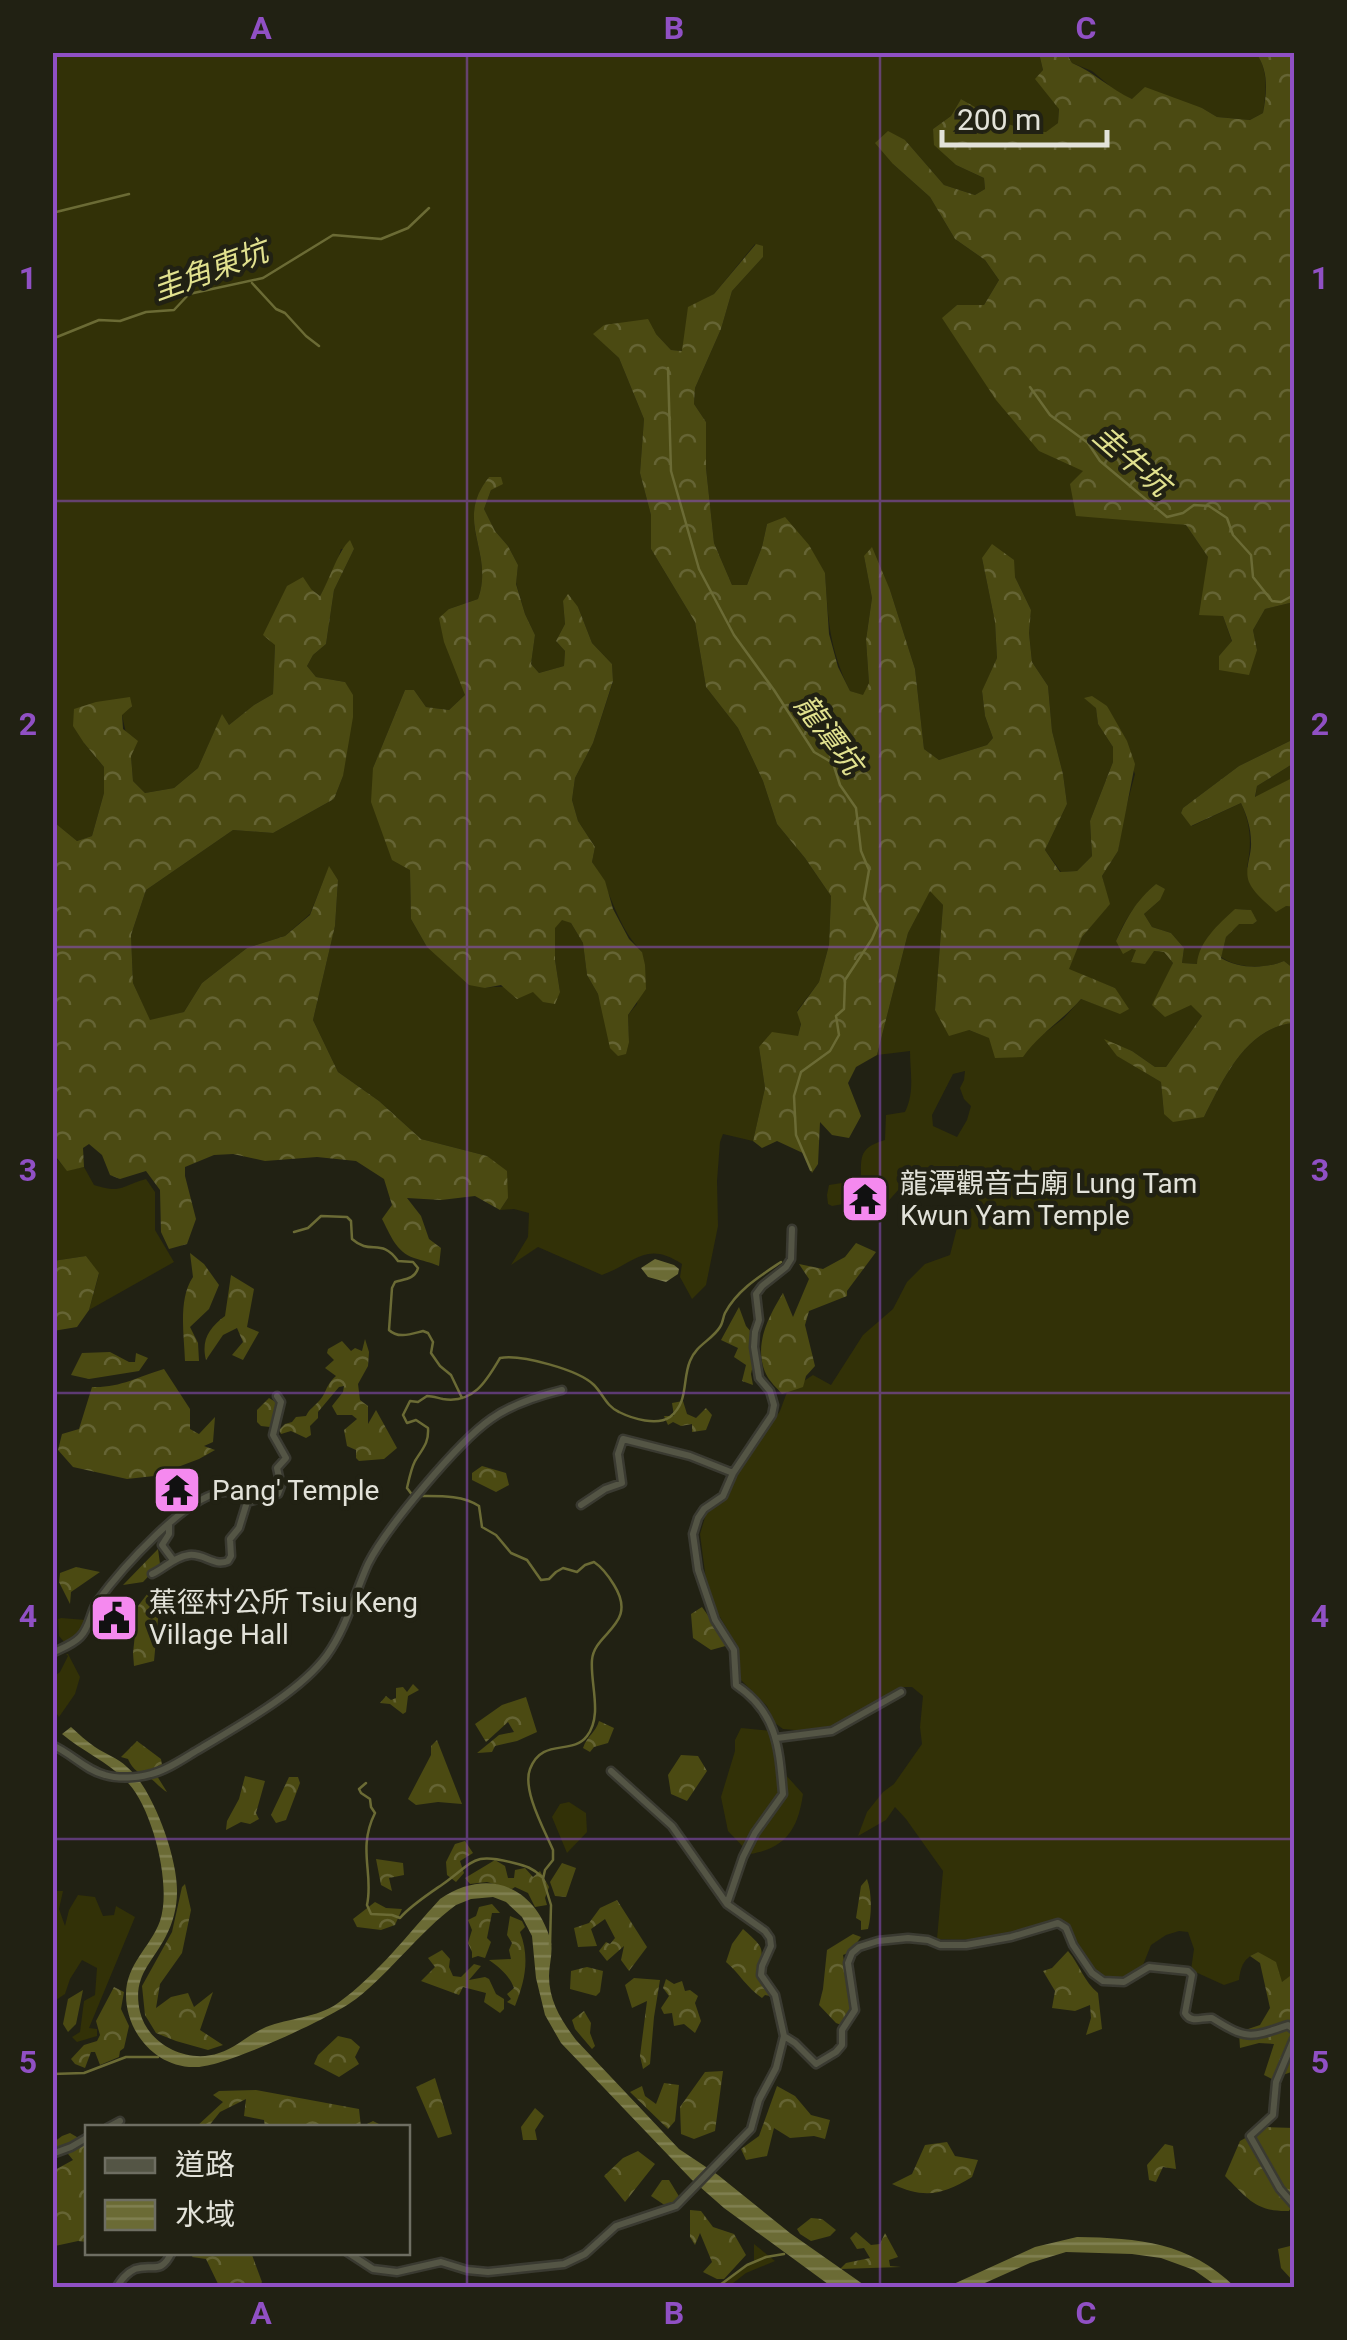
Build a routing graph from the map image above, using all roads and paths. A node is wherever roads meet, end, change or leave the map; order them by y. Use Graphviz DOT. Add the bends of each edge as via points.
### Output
graph roads {
  1 [pos="792,1229"];
  2 [pos="562,1390"];
  3 [pos="278,1396"];
  4 [pos="733,1473"];
  5 [pos="247,1502"];
  6 [pos="581,1506"];
  7 [pos="169,1524"];
  8 [pos="172,1560"];
  9 [pos="152,1574"];
  10 [pos="52,1652"];
  11 [pos="902,1692"];
  12 [pos="777,1738"];
  13 [pos="52,1745"];
  14 [pos="611,1771"];
  15 [pos="727,1904"];
  16 [pos="1294,2030"];
  17 [pos="784,2036"];
  18 [pos="1294,2040"];
  19 [pos="120,2121"];
  20 [pos="113,2125"];
  21 [pos="85,2138"];
  22 [pos="52,2154"];
  23 [pos="1294,2204"];
  24 [pos="170,2255"];
  25 [pos="352,2255"];
  26 [pos="116,2288"];
  1 -- 4 [label="street" via="791,1259 756,1294 758,1378 770,1391 772,1415"];
  2 -- 13 [label="street" via="494,1417 465,1443 369,1562 325,1658 264,1709 149,1775 117,1777 90,1769"];
  3 -- 5 [label="street" via="274,1435 286,1458 277,1468 281,1490"];
  4 -- 6 [label="street" via="623,1438 622,1483"];
  4 -- 12 [label="street" via="723,1496 698,1518 698,1570 715,1620 734,1650 736,1686 753,1696"];
  5 -- 7 [label="street" via="235,1494 208,1495"];
  5 -- 8 [label="street" via="228,1561 191,1554"];
  7 -- 8 [label="street" via="162,1544"];
  7 -- 10 [label="street" via="97,1603 80,1636"];
  8 -- 9 [label="street"];
  11 -- 12 [label="street" via="832,1731"];
  12 -- 15 [label="street" via="784,1794 743,1856"];
  14 -- 15 [label="street" via="672,1826"];
  15 -- 17 [label="street" via="770,1938 761,1974 775,1995"];
  16 -- 17 [label="street" via="1288,2025 1250,2036 1212,2018 1190,2018 1188,1971 1149,1967 1124,1982 1103,1981 1058,1923 966,1945 908,1938 867,1944 848,1963 855,2010 836,2052 816,2064"];
  17 -- 25 [label="street" via="750,2129 671,2209 616,2226 585,2254 562,2264 488,2272 441,2262 397,2272 373,2269"];
  18 -- 23 [label="street" via="1276,2082 1273,2115 1250,2136"];
  19 -- 20 [label="street"];
  21 -- 22 [label="street"];
  24 -- 26 [label="street" via="159,2268 135,2269"];
}
